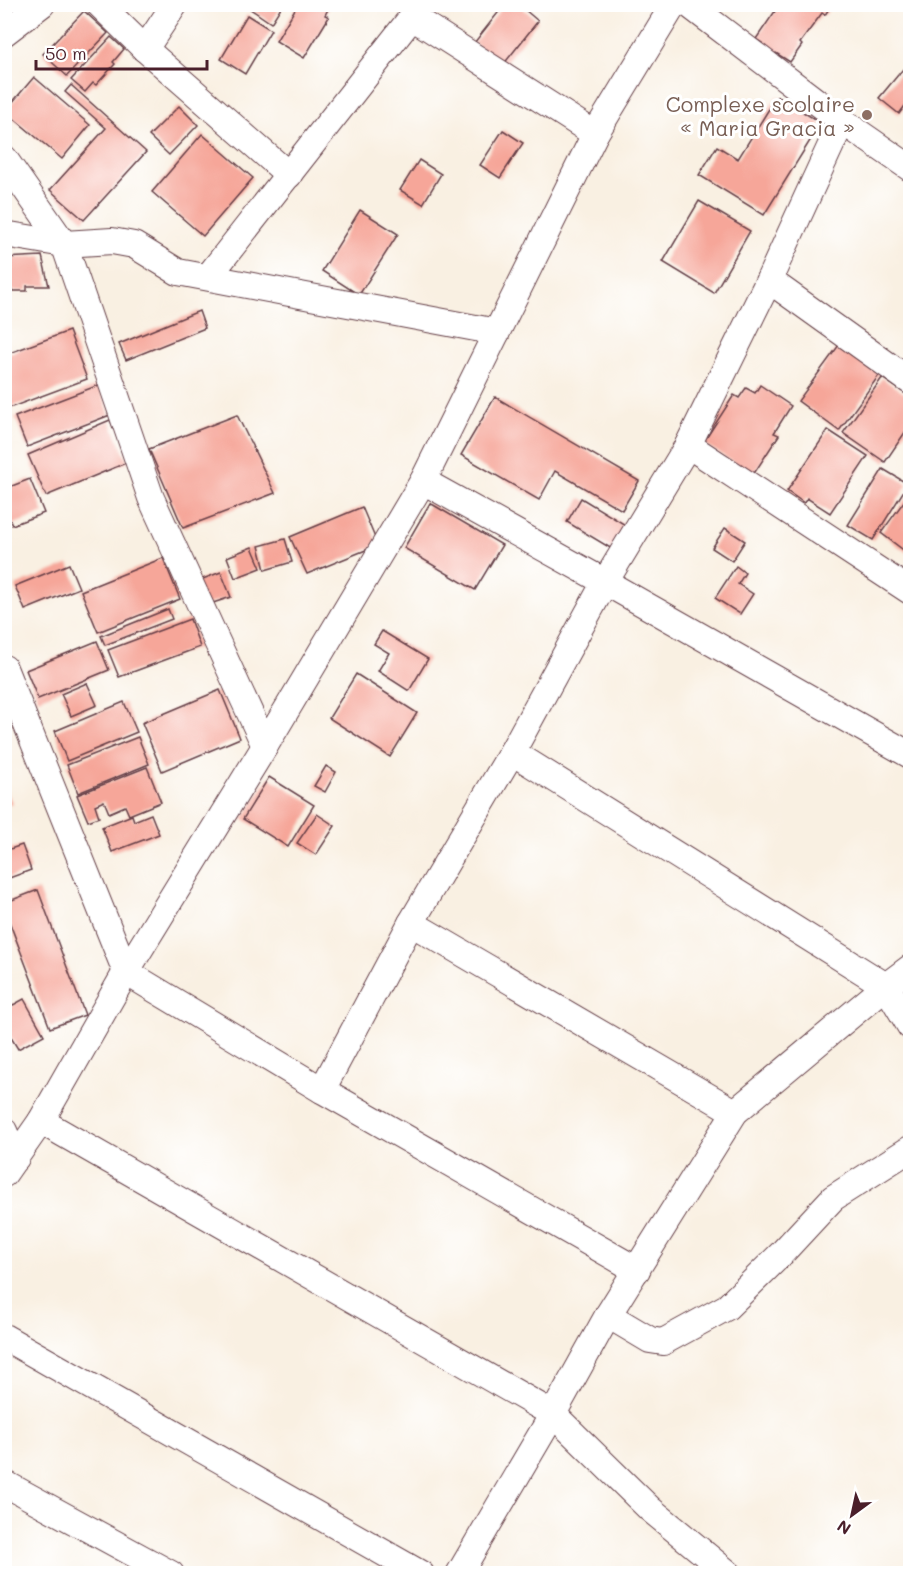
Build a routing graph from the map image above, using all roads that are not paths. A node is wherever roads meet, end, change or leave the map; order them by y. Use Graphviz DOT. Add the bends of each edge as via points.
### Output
graph roads {
  1 [pos="42,4"];
  2 [pos="99,4"];
  3 [pos="175,4"];
  4 [pos="674,4"];
  5 [pos="688,4"];
  6 [pos="416,10"];
  7 [pos="4,33"];
  8 [pos="145,49"];
  9 [pos="842,121"];
  10 [pos="595,134"];
  11 [pos="4,158"];
  12 [pos="910,168"];
  13 [pos="289,175"];
  14 [pos="4,234"];
  15 [pos="64,244"];
  16 [pos="208,277"];
  17 [pos="769,280"];
  18 [pos="497,332"];
  19 [pos="910,381"];
  20 [pos="688,445"];
  21 [pos="423,481"];
  22 [pos="604,582"];
  23 [pos="910,591"];
  24 [pos="4,668"];
  25 [pos="265,746"];
  26 [pos="512,752"];
  27 [pos="910,755"];
  28 [pos="411,923"];
  29 [pos="910,968"];
  30 [pos="126,972"];
  31 [pos="886,986"];
  32 [pos="910,1026"];
  33 [pos="322,1090"];
  34 [pos="735,1112"];
  35 [pos="41,1121"];
  36 [pos="4,1131"];
  37 [pos="910,1149"];
  38 [pos="10,1166"];
  39 [pos="637,1270"];
  40 [pos="608,1315"];
  41 [pos="4,1337"];
  42 [pos="553,1414"];
  43 [pos="4,1483"];
  44 [pos="171,1574"];
  45 [pos="421,1574"];
  46 [pos="459,1574"];
  47 [pos="729,1574"];
  1 -- 7 [label="street"];
  2 -- 8 [label="street"];
  3 -- 8 [label="street"];
  4 -- 10 [label="street"];
  5 -- 9 [label="street"];
  6 -- 10 [label="street"];
  6 -- 13 [label="street"];
  8 -- 13 [label="street"];
  9 -- 12 [label="street"];
  9 -- 17 [label="street"];
  10 -- 18 [label="street"];
  11 -- 15 [label="street"];
  13 -- 16 [label="street"];
  14 -- 15 [label="street"];
  15 -- 16 [label="street" via="134,244 178,272"];
  15 -- 25 [label="street" via="151,498"];
  16 -- 18 [label="street"];
  17 -- 19 [label="street"];
  17 -- 20 [label="street"];
  18 -- 21 [label="street"];
  20 -- 22 [label="street"];
  20 -- 23 [label="street"];
  21 -- 22 [label="street"];
  21 -- 25 [label="street"];
  22 -- 26 [label="street"];
  22 -- 27 [label="street"];
  24 -- 30 [label="street"];
  25 -- 30 [label="street"];
  26 -- 28 [label="street"];
  26 -- 31 [label="street"];
  28 -- 33 [label="street"];
  28 -- 34 [label="street"];
  29 -- 31 [label="street"];
  30 -- 33 [label="street"];
  30 -- 35 [label="street"];
  31 -- 32 [label="street"];
  31 -- 34 [label="street"];
  33 -- 39 [label="street"];
  34 -- 39 [label="street"];
  35 -- 38 [label="street"];
  35 -- 42 [label="street"];
  36 -- 38 [label="street"];
  37 -- 40 [label="street" via="833,1198 727,1307 663,1342 650,1340"];
  39 -- 40 [label="street"];
  40 -- 42 [label="street"];
  41 -- 45 [label="street"];
  42 -- 46 [label="street"];
  42 -- 47 [label="street" via="650,1509"];
  43 -- 44 [label="street"];
}
